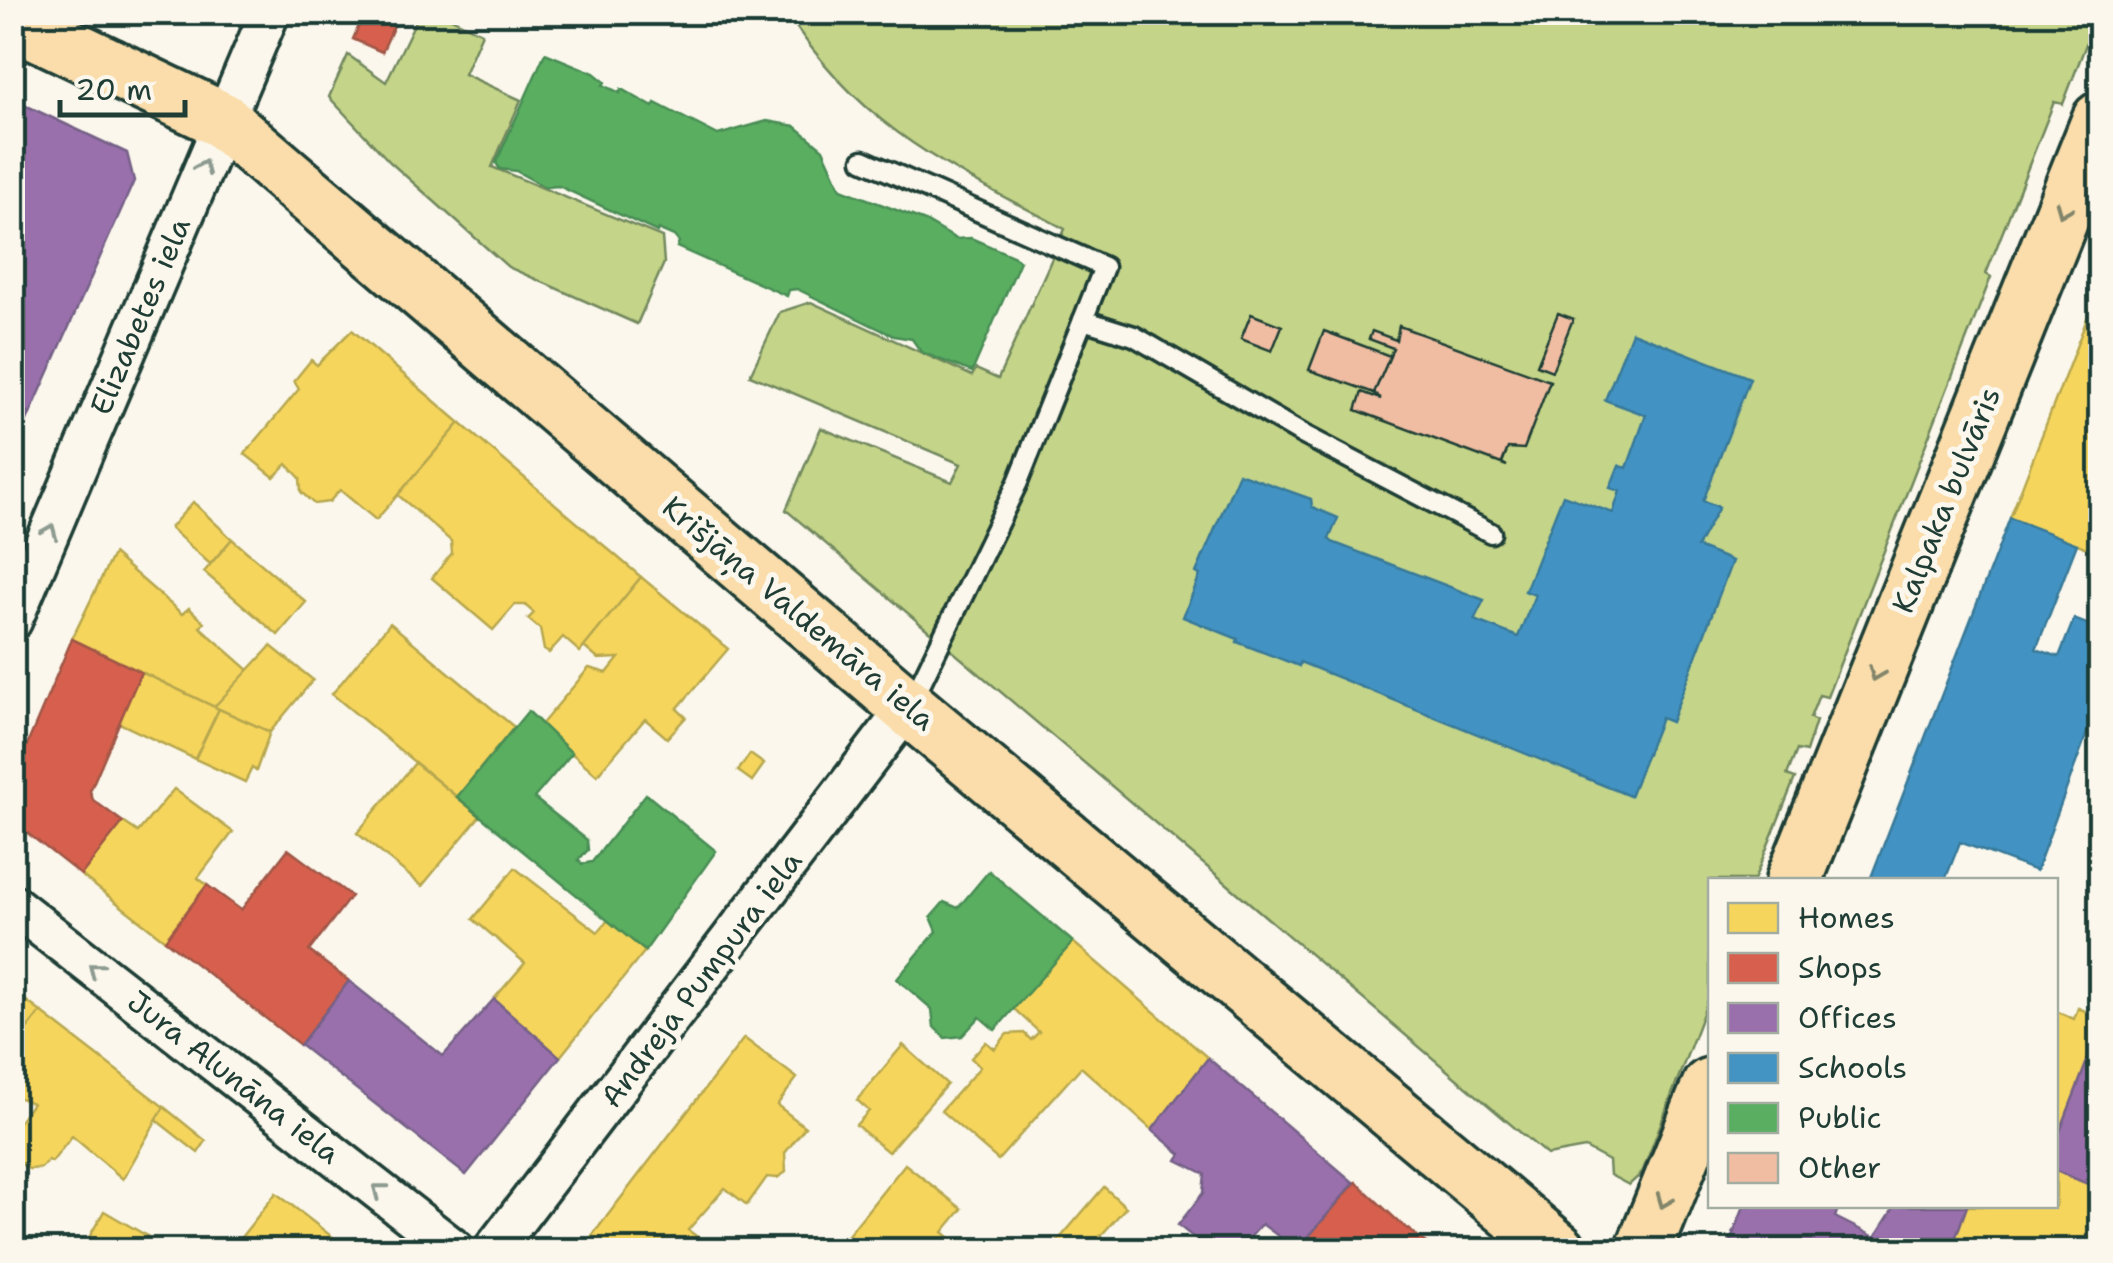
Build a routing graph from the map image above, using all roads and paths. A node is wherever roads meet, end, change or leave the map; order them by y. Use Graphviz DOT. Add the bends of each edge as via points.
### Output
graph roads {
  1 [pos="270,12"];
  2 [pos="12,20"];
  3 [pos="222,120"];
  4 [pos="2096,143"];
  5 [pos="863,160"];
  6 [pos="1083,320"];
  7 [pos="1491,534"];
  8 [pos="12,621"];
  9 [pos="908,708"];
  10 [pos="1795,878"];
  11 [pos="12,904"];
  12 [pos="1708,1091"];
  13 [pos="456,1250"];
  14 [pos="493,1250"];
  15 [pos="1558,1250"];
  16 [pos="1644,1250"];
  1 -- 3 [label="street, Elizabetes iela"];
  2 -- 3 [label="main road, Krišjāņa Valdemāra iela"];
  8 -- 3 [label="street, Elizabetes iela, one-way"];
  3 -- 9 [label="main road, Krišjāņa Valdemāra iela"];
  4 -- 10 [label="main road, Kalpaka bulvāris, one-way"];
  5 -- 6 [label="lane" via="1104,267"];
  6 -- 7 [label="lane" via="1134,336"];
  6 -- 9 [label="lane" via="1018,482"];
  9 -- 14 [label="street, Andreja Pumpura iela"];
  9 -- 15 [label="main road, Krišjāņa Valdemāra iela"];
  13 -- 11 [label="street, Jura Alunāna iela, one-way"];
  12 -- 16 [label="main road, one-way"];
}
